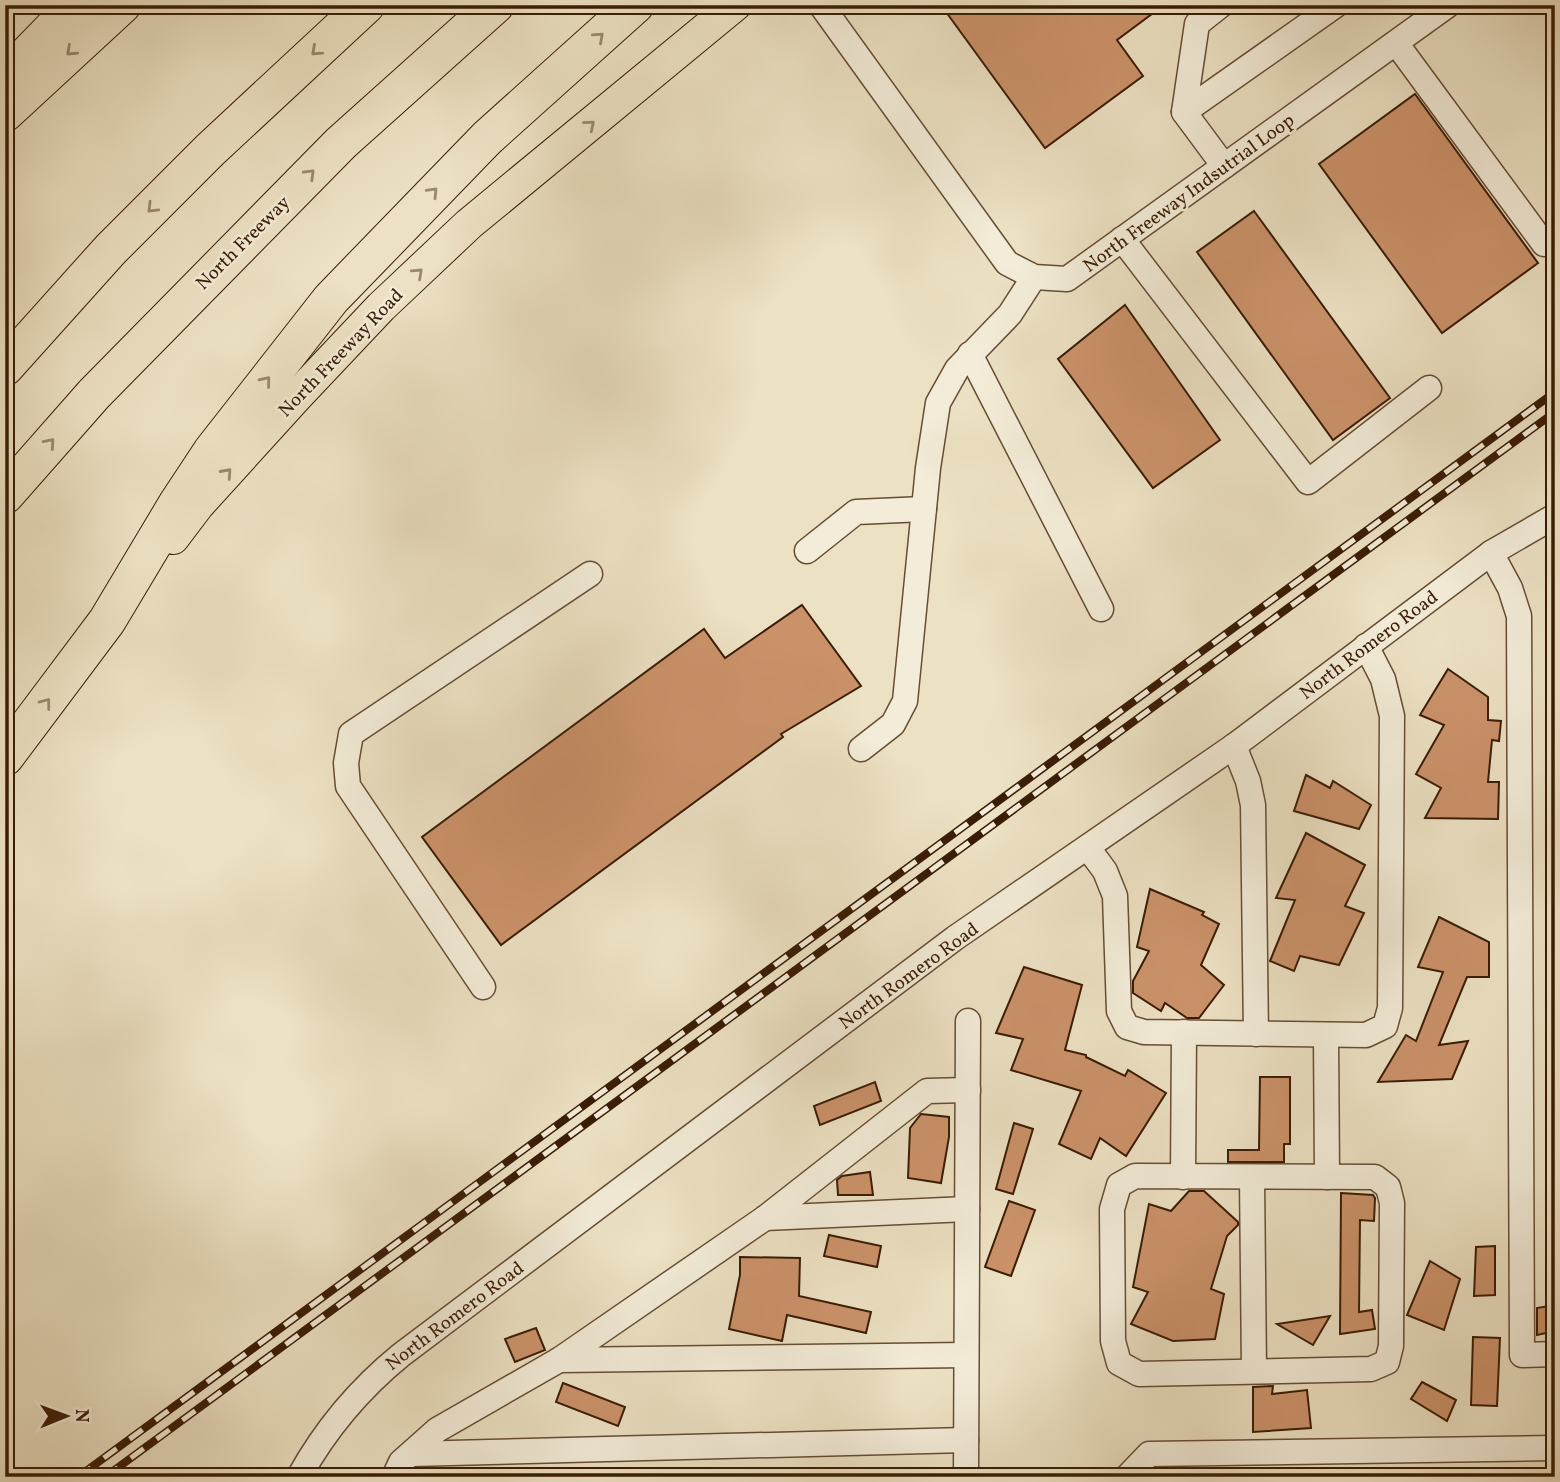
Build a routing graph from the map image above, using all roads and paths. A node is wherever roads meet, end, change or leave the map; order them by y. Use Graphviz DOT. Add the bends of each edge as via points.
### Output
graph roads {
  1 [pos="72,5"];
  2 [pos="121,5"];
  3 [pos="366,5"];
  4 [pos="495,5"];
  5 [pos="635,5"];
  6 [pos="735,5"];
  7 [pos="821,5"];
  8 [pos="1221,5"];
  9 [pos="1336,5"];
  10 [pos="1448,5"];
  11 [pos="1396,43"];
  12 [pos="5,74"];
  13 [pos="5,113"];
  14 [pos="1184,113"];
  15 [pos="1224,166"];
  16 [pos="1122,239"];
  17 [pos="1544,244"];
  18 [pos="1034,277"];
  19 [pos="970,354"];
  20 [pos="5,367"];
  21 [pos="1429,388"];
  22 [pos="5,495"];
  23 [pos="924,509"];
  24 [pos="1555,516"];
  25 [pos="807,551"];
  26 [pos="1491,553"];
  27 [pos="590,574"];
  28 [pos="1101,609"];
  29 [pos="107,621"];
  30 [pos="1366,646"];
  31 [pos="1234,746"];
  32 [pos="861,749"];
  33 [pos="5,757"];
  34 [pos="1088,848"];
  35 [pos="483,987"];
  36 [pos="968,1021"];
  37 [pos="1184,1032"];
  38 [pos="1256,1034"];
  39 [pos="1326,1036"];
  40 [pos="968,1090"];
  41 [pos="1183,1177"];
  42 [pos="1252,1177"];
  43 [pos="1326,1177"];
  44 [pos="967,1209"];
  45 [pos="765,1218"];
  46 [pos="966,1354"];
  47 [pos="1555,1354"];
  48 [pos="559,1360"];
  49 [pos="1254,1371"];
  50 [pos="966,1440"];
  51 [pos="1555,1448"];
  52 [pos="411,1454"];
  53 [pos="299,1477"];
  54 [pos="394,1477"];
  55 [pos="966,1477"];
  56 [pos="1127,1477"];
  1 -- 12 [label="main road"];
  2 -- 13 [label="highway, one-way"];
  3 -- 20 [label="highway, one-way" via="111,248"];
  22 -- 4 [label="highway, North Freeway, one-way" via="94,394 331,152"];
  29 -- 5 [label="highway, one-way" via="212,451 331,299 487,138"];
  29 -- 6 [label="main road, North Freeway Road, one-way" via="198,505 381,307 470,224"];
  7 -- 18 [label="street, North Freeway Indsutrial Loop" via="1007,263"];
  8 -- 14 [label="street" via="1196,24"];
  9 -- 14 [label="street"];
  10 -- 11 [label="street, North Freeway Indsutrial Loop"];
  11 -- 15 [label="street, North Freeway Indsutrial Loop"];
  11 -- 17 [label="street"];
  14 -- 15 [label="street"];
  15 -- 16 [label="street, North Freeway Indsutrial Loop"];
  16 -- 18 [label="street, North Freeway Indsutrial Loop" via="1067,279"];
  16 -- 21 [label="street" via="1308,482"];
  18 -- 19 [label="street" via="1010,314"];
  19 -- 23 [label="street" via="938,403"];
  19 -- 28 [label="street"];
  23 -- 25 [label="street" via="856,512"];
  23 -- 32 [label="street" via="905,701 893,724"];
  24 -- 26 [label="street, North Romero Road"];
  26 -- 30 [label="street, North Romero Road"];
  26 -- 47 [label="street" via="1519,616 1522,1354"];
  27 -- 35 [label="street" via="351,734 348,786"];
  33 -- 29 [label="highway, North Freeway Road, one-way"];
  30 -- 31 [label="street, North Romero Road"];
  30 -- 39 [label="street" via="1383,679 1392,716 1390,1008 1385,1026 1366,1035"];
  31 -- 34 [label="street, North Romero Road"];
  31 -- 38 [label="street" via="1253,805"];
  34 -- 37 [label="street" via="1105,871 1115,897 1119,1011 1127,1027"];
  34 -- 53 [label="street, North Romero Road" via="955,938 401,1355 334,1421"];
  36 -- 40 [label="street"];
  37 -- 38 [label="street"];
  37 -- 41 [label="street"];
  38 -- 39 [label="street"];
  39 -- 43 [label="street"];
  40 -- 44 [label="street"];
  40 -- 45 [label="street" via="927,1091"];
  41 -- 42 [label="street"];
  41 -- 49 [label="street" via="1135,1176 1119,1185 1112,1209 1113,1340 1119,1363 1139,1374"];
  42 -- 43 [label="street"];
  42 -- 49 [label="street"];
  43 -- 49 [label="street" via="1376,1177 1388,1186 1392,1203 1387,1362 1371,1369"];
  44 -- 45 [label="street"];
  44 -- 46 [label="street"];
  45 -- 48 [label="street"];
  46 -- 48 [label="street"];
  46 -- 50 [label="street"];
  48 -- 52 [label="street" via="438,1430"];
  50 -- 52 [label="street"];
  50 -- 55 [label="street"];
  51 -- 56 [label="street" via="1149,1454"];
  52 -- 54 [label="street"];
}
